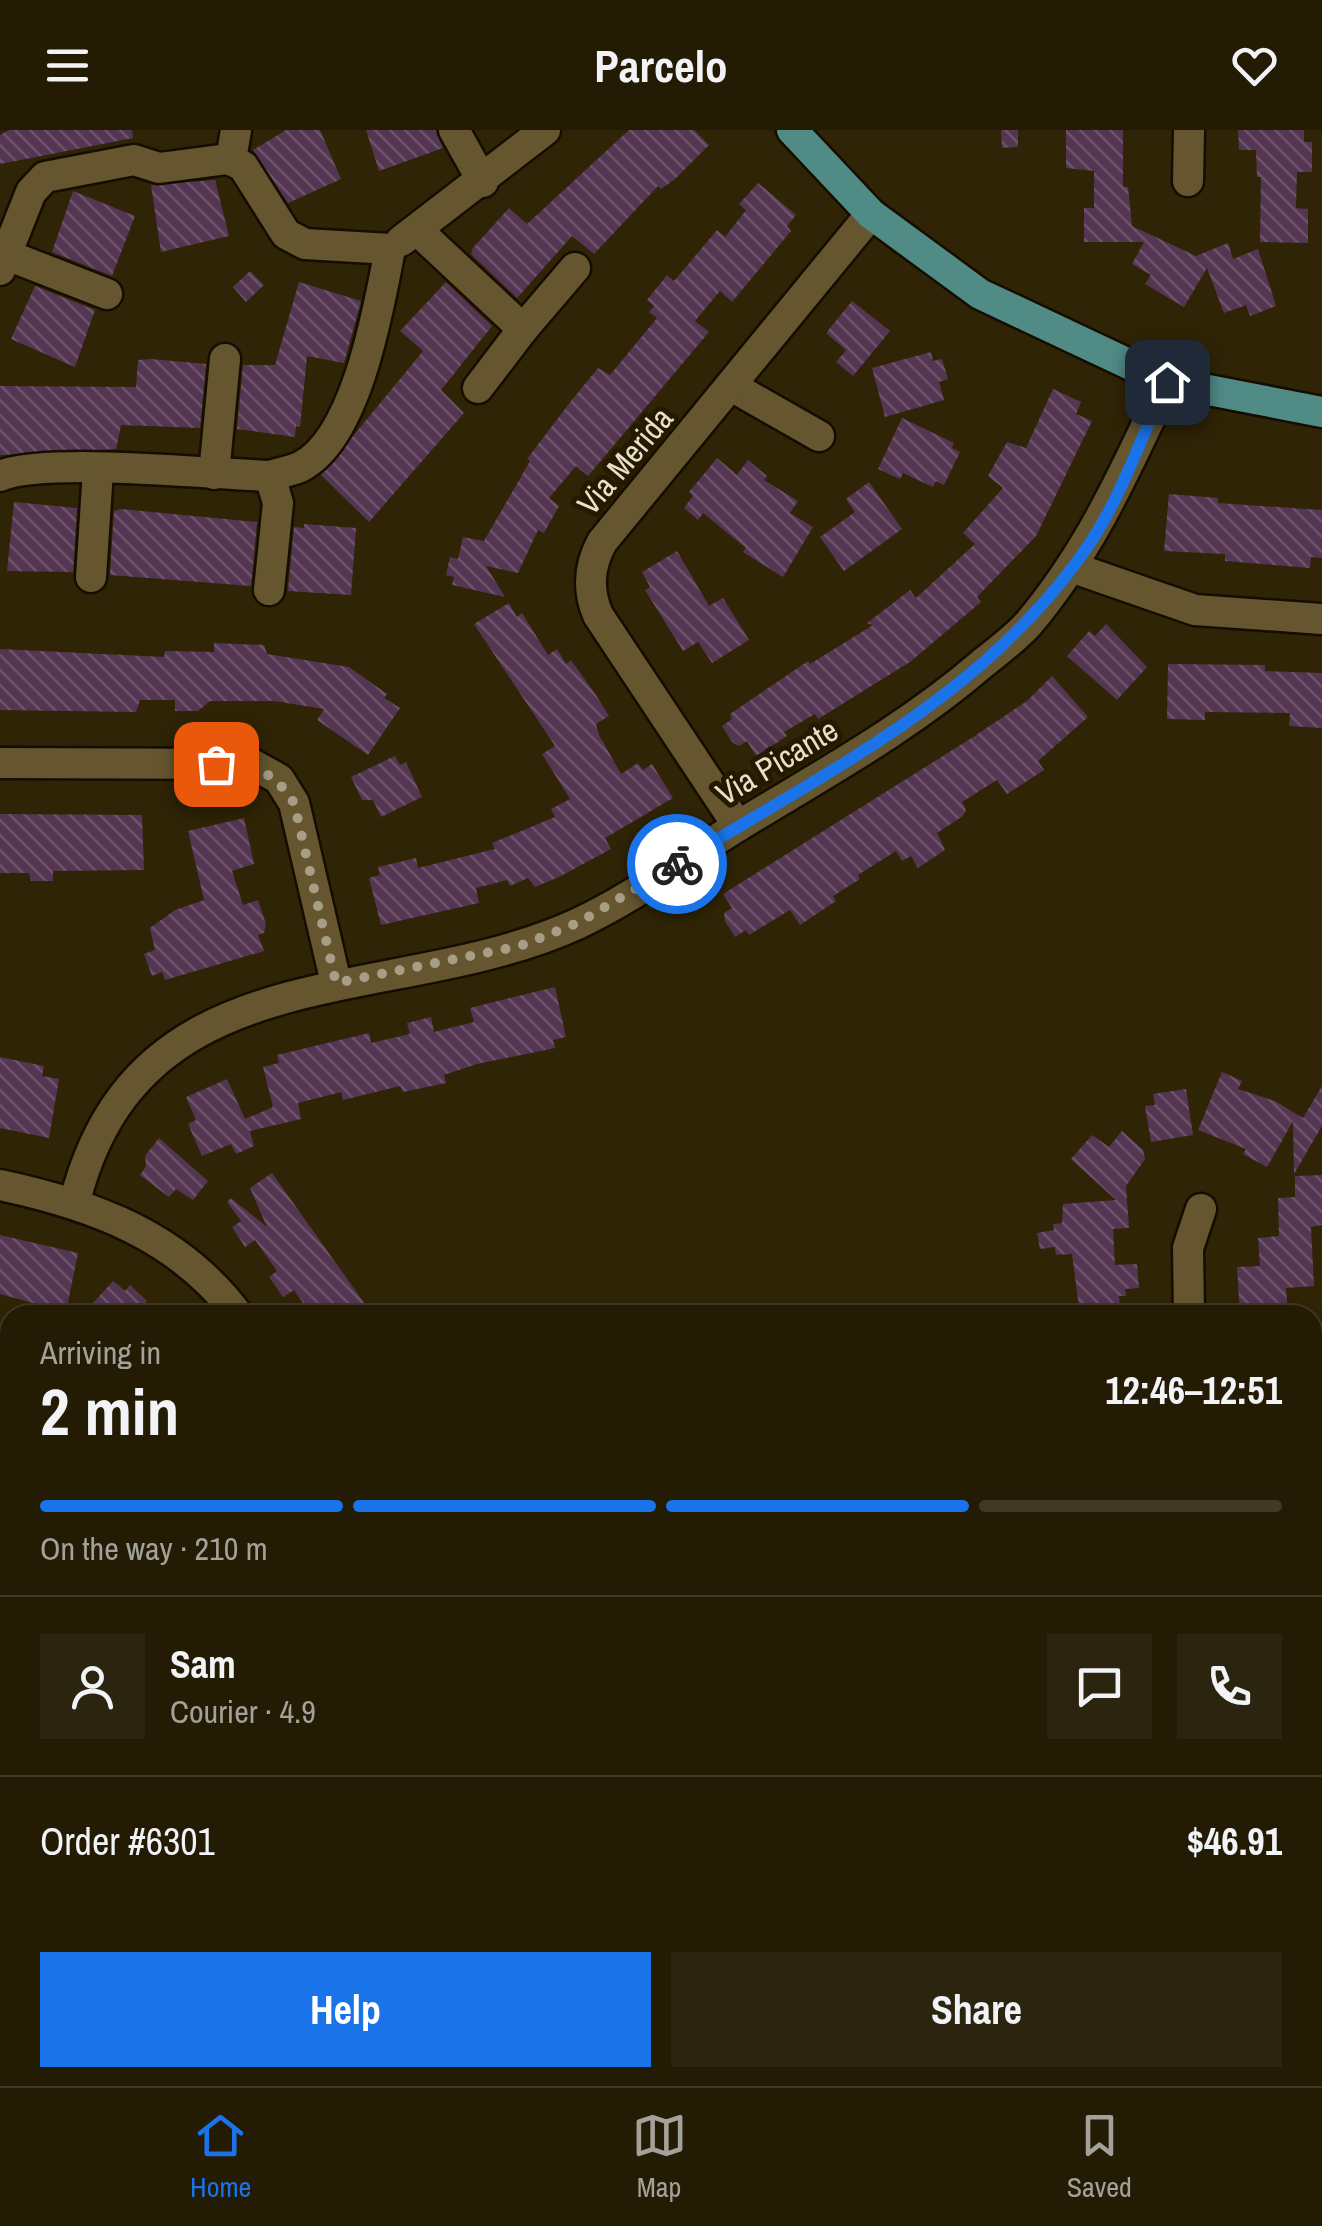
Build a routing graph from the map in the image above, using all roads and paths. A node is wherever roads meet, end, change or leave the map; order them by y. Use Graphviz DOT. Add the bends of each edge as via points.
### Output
graph roads {
  1 [pos="454,130"];
  2 [pos="545,130"];
  3 [pos="792,130"];
  4 [pos="1189,130"];
  5 [pos="233,145"];
  6 [pos="1188,181"];
  7 [pos="483,182"];
  8 [pos="871,214"];
  9 [pos="417,230"];
  10 [pos="390,249"];
  11 [pos="4,262"];
  12 [pos="575,268"];
  13 [pos="108,294"];
  14 [pos="523,329"];
  15 [pos="224,359"];
  16 [pos="1167,382"];
  17 [pos="732,387"];
  18 [pos="478,388"];
  19 [pos="1322,412"];
  20 [pos="819,436"];
  21 [pos="98,470"];
  22 [pos="214,474"];
  23 [pos="0,476"];
  24 [pos="270,476"];
  25 [pos="1071,568"];
  26 [pos="91,578"];
  27 [pos="269,590"];
  28 [pos="1322,619"];
  29 [pos="0,763"];
  30 [pos="738,826"];
  31 [pos="336,983"];
  32 [pos="0,1185"];
  33 [pos="75,1201"];
  34 [pos="1201,1209"];
  35 [pos="228,1305"];
  36 [pos="1189,1305"];
  1 -- 7 [label="street"];
  2 -- 7 [label="street"];
  3 -- 8 [label="main road"];
  4 -- 6 [label="street"];
  5 -- 10 [label="street" via="286,234 305,244"];
  5 -- 11 [label="street" via="160,168 134,160 45,177 31,192"];
  7 -- 9 [label="street"];
  8 -- 16 [label="main road" via="980,294"];
  8 -- 17 [label="street, Via Merida"];
  9 -- 10 [label="street"];
  9 -- 14 [label="street"];
  10 -- 24 [label="street" via="354,396 302,466"];
  11 -- 13 [label="street"];
  12 -- 14 [label="street"];
  14 -- 18 [label="street"];
  15 -- 22 [label="street"];
  16 -- 19 [label="main road"];
  16 -- 25 [label="street, Via Picante" via="1094,537"];
  17 -- 20 [label="street"];
  17 -- 30 [label="street, Via Merida" via="602,542 590,584 598,616"];
  21 -- 22 [label="street"];
  21 -- 23 [label="street" via="14,470"];
  21 -- 26 [label="street"];
  22 -- 24 [label="street"];
  24 -- 27 [label="street" via="278,503"];
  25 -- 28 [label="street" via="1195,610"];
  25 -- 30 [label="street, Via Picante" via="1026,626 926,712"];
  29 -- 31 [label="street" via="252,764 279,779 294,803"];
  30 -- 31 [label="street, Via Picante" via="549,936 491,955"];
  31 -- 33 [label="street, Via Picante" via="238,1011 171,1047 133,1081 104,1122"];
  32 -- 33 [label="street"];
  33 -- 35 [label="street" via="146,1232"];
  34 -- 36 [label="street" via="1188,1248"];
}
